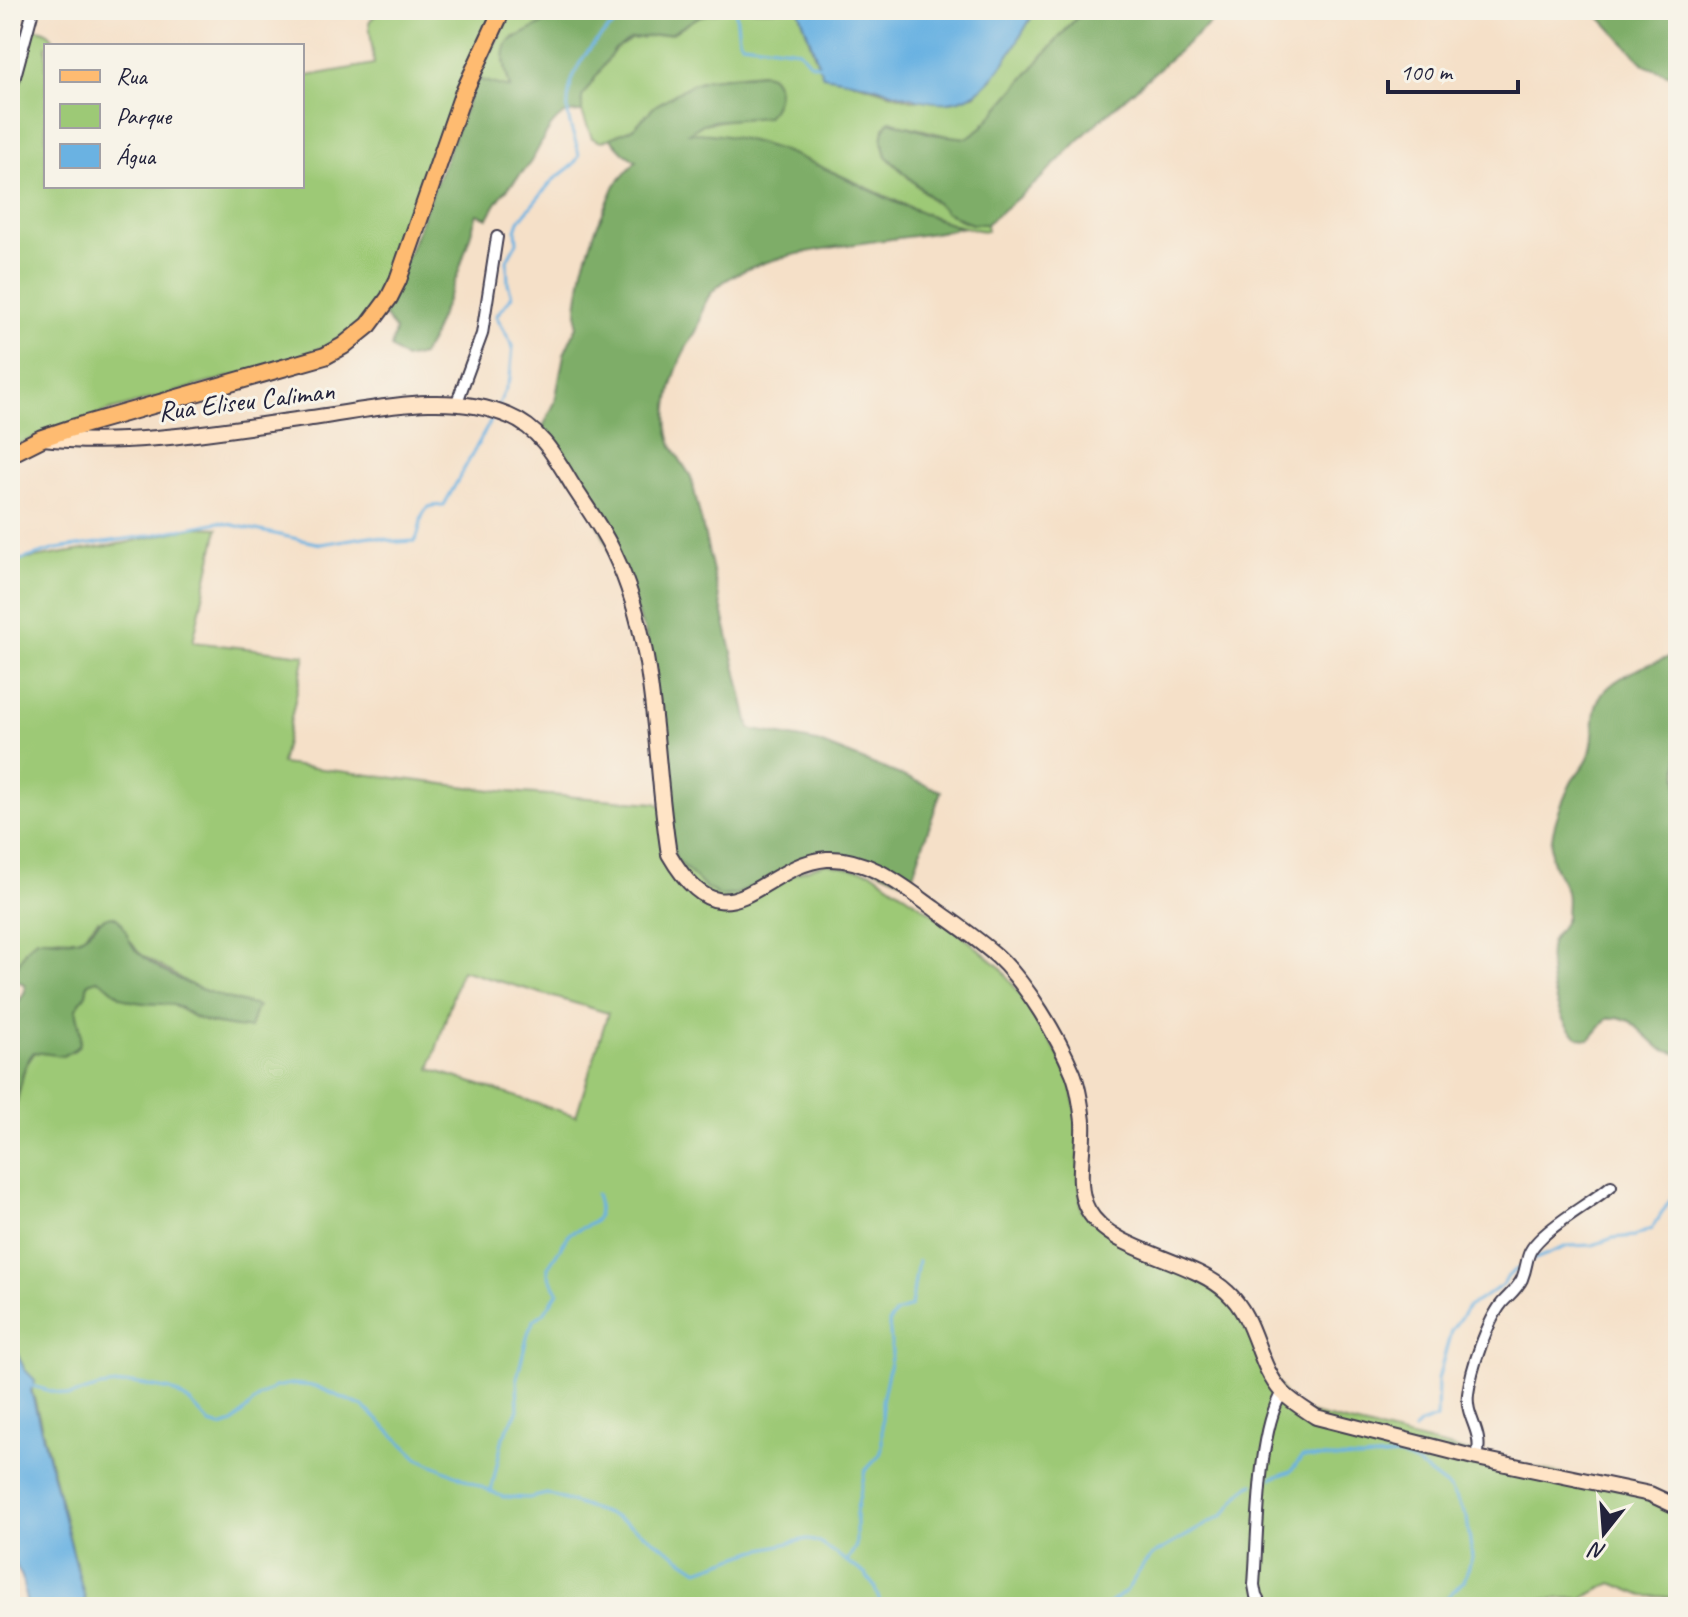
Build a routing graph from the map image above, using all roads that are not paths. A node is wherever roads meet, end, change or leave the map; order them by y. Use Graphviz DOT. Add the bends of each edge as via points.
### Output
graph roads {
  1 [pos="33,10"];
  2 [pos="502,10"];
  3 [pos="10,95"];
  4 [pos="497,237"];
  5 [pos="457,402"];
  6 [pos="42,438"];
  7 [pos="10,454"];
  8 [pos="1611,1186"];
  9 [pos="1282,1392"];
  10 [pos="1477,1458"];
  11 [pos="1678,1507"];
  12 [pos="1262,1607"];
  1 -- 3 [label="street"];
  2 -- 6 [label="main road" via="463,94 398,280 369,325 343,346 304,363"];
  4 -- 5 [label="street" via="482,334"];
  5 -- 6 [label="street, Rua Eliseu Caliman" via="152,439 84,443"];
  5 -- 9 [label="street, Rua Eliseu Caliman" via="496,412 532,430 550,448 614,553 650,677 665,831 669,854 680,872 697,890 732,901 806,864 848,861 894,881 975,937 1013,973 1074,1074 1081,1100 1082,1193 1087,1209 1112,1235 1227,1291 1249,1321"];
  6 -- 7 [label="main road"];
  8 -- 10 [label="street" via="1533,1246 1522,1279 1496,1314 1468,1390 1479,1437"];
  9 -- 10 [label="street" via="1316,1417"];
  9 -- 12 [label="street" via="1270,1423 1261,1490 1254,1585"];
  10 -- 11 [label="street" via="1650,1494"];
}
